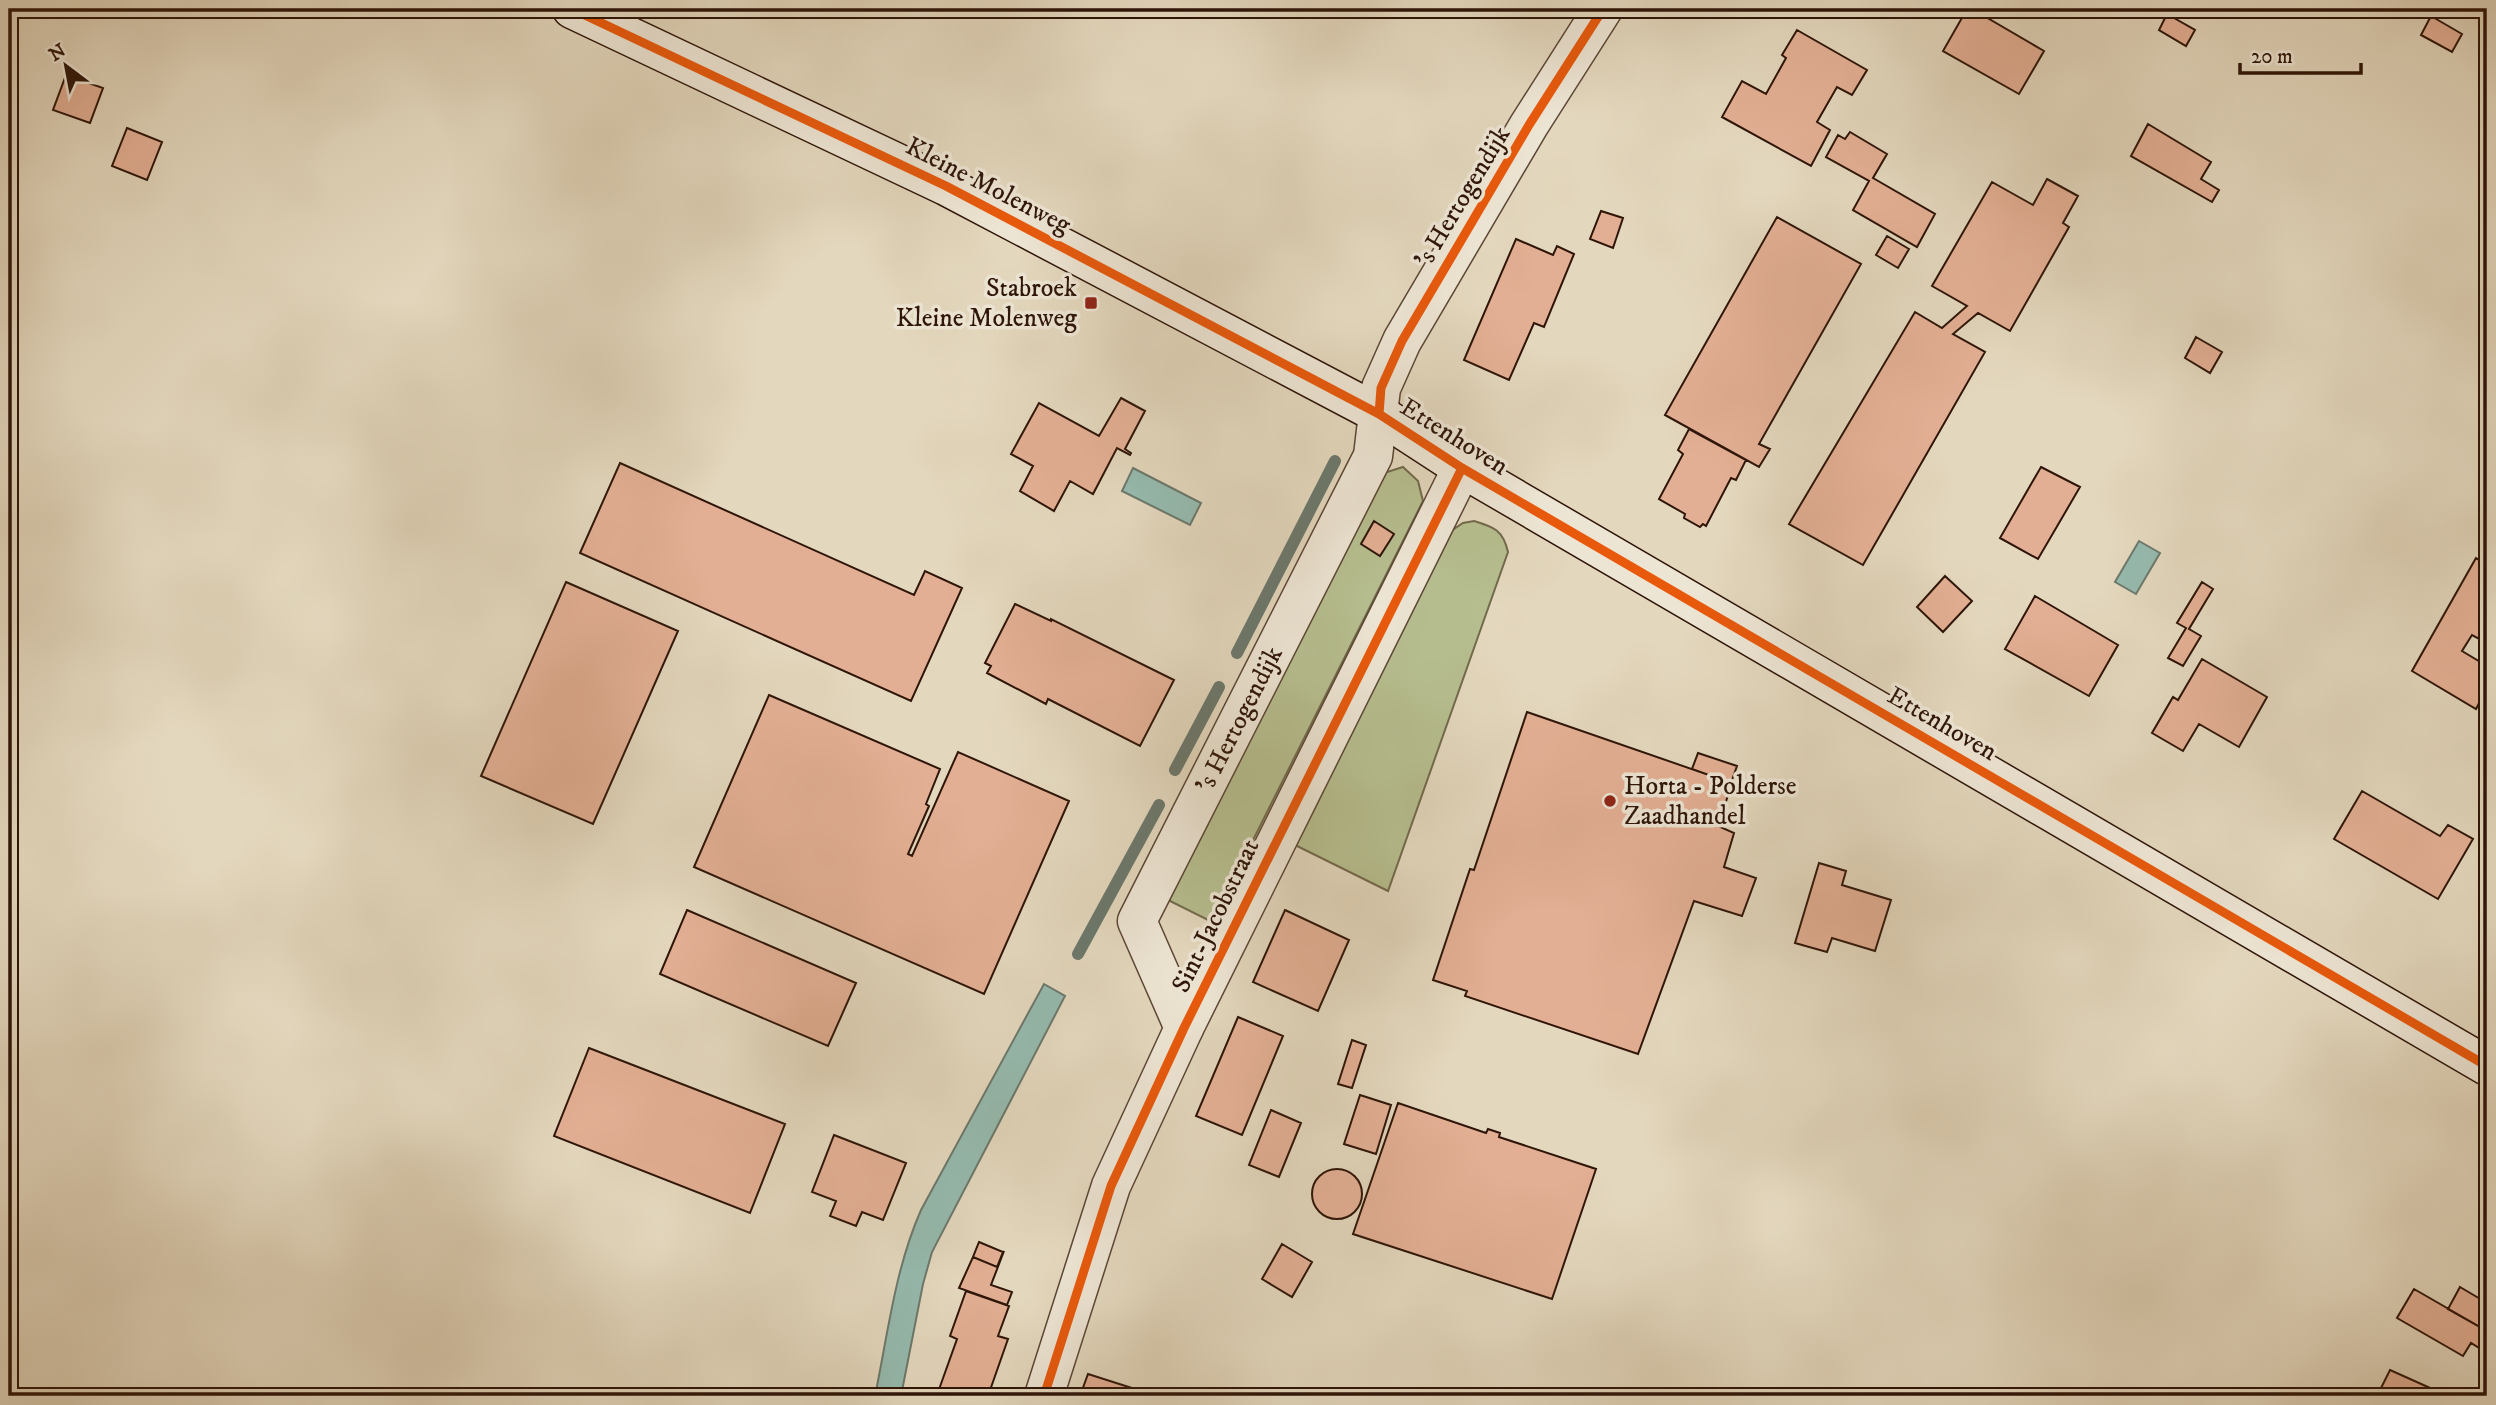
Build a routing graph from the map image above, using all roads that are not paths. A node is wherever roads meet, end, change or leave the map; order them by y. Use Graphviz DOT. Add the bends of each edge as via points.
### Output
graph roads {
  1 [pos="572,9"];
  2 [pos="1603,9"];
  3 [pos="1379,414"];
  4 [pos="1462,468"];
  5 [pos="1184,1028"];
  6 [pos="2487,1066"];
  7 [pos="1044,1396"];
  1 -- 3 [label="main road, Kleine Molenweg" via="946,186"];
  2 -- 3 [label="main road, 's Hertogendijk" via="1402,341 1381,388"];
  3 -- 4 [label="main road, Ettenhoven"];
  3 -- 5 [label="main road, 's Hertogendijk" via="1373,456 1138,921"];
  4 -- 5 [label="main road, Sint-Jacobstraat"];
  4 -- 6 [label="main road, Ettenhoven"];
  5 -- 7 [label="main road, Sint-Jacobstraat" via="1111,1186"];
}
